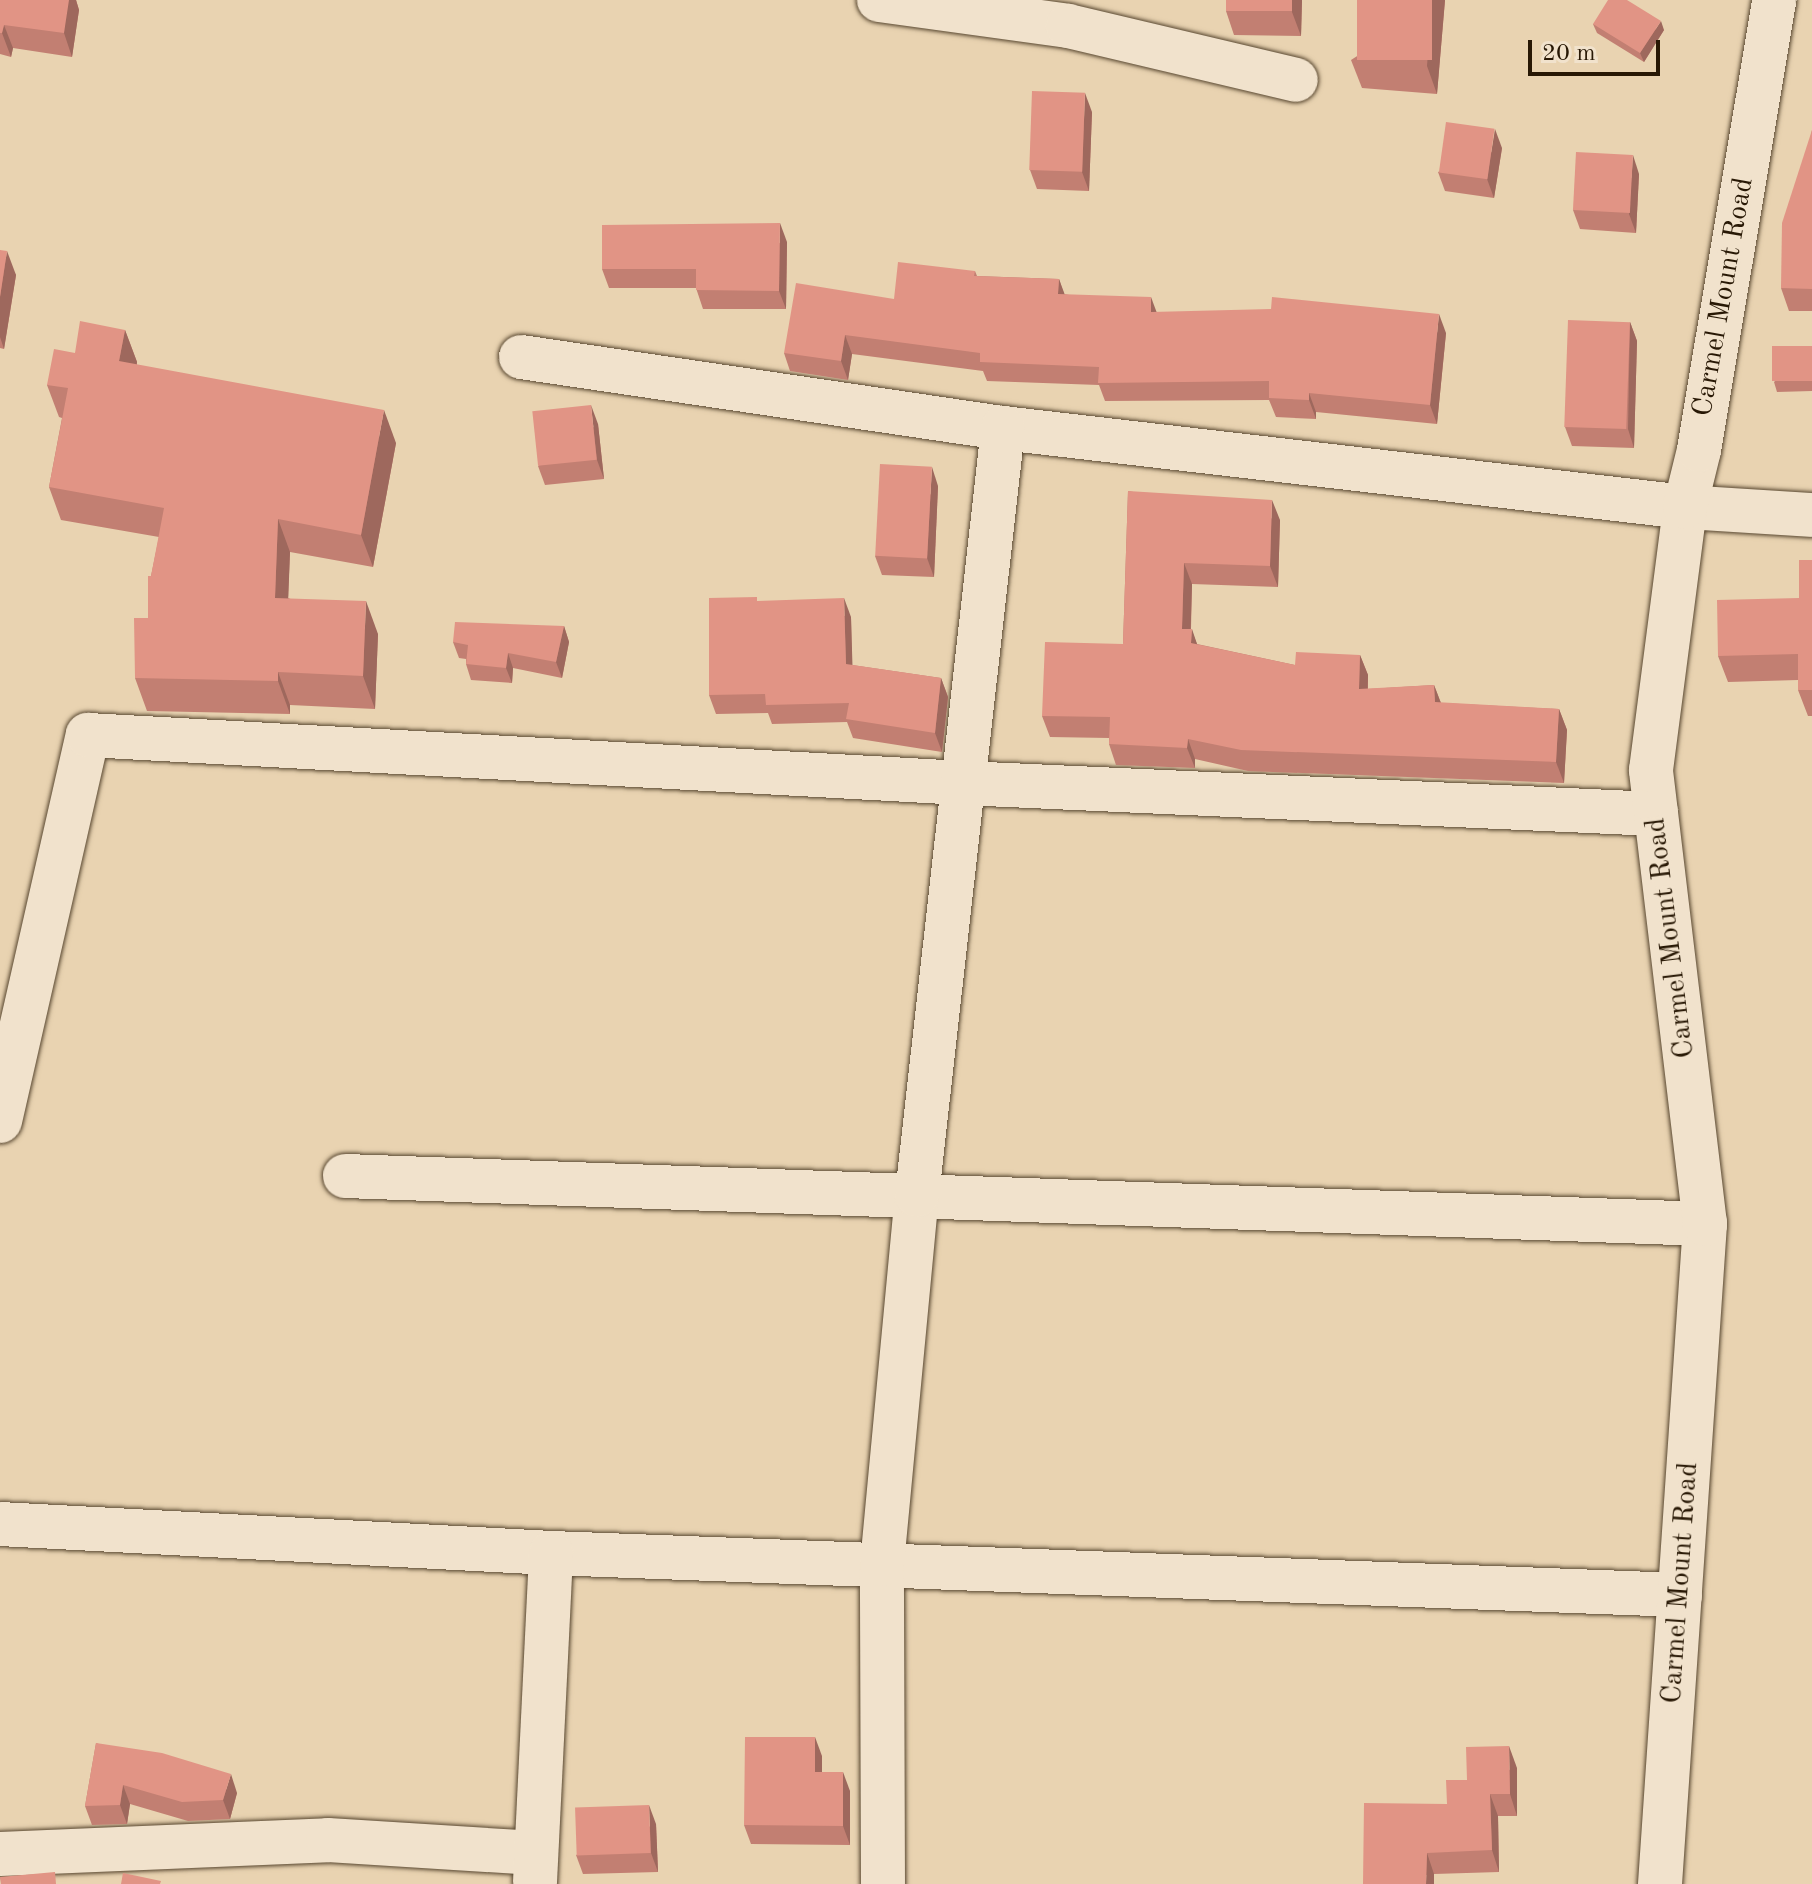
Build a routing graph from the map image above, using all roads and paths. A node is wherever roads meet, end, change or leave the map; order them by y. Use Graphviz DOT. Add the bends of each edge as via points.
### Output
graph roads {
  1 [pos="879,0"];
  2 [pos="1774,0"];
  3 [pos="1026,9"];
  4 [pos="1296,80"];
  5 [pos="521,357"];
  6 [pos="1003,428"];
  7 [pos="1685,507"];
  8 [pos="1812,515"];
  9 [pos="963,783"];
  10 [pos="1656,814"];
  11 [pos="0,1121"];
  12 [pos="345,1176"];
  13 [pos="917,1195"];
  14 [pos="1705,1224"];
  15 [pos="0,1524"];
  16 [pos="551,1553"];
  17 [pos="882,1564"];
  18 [pos="1680,1595"];
  19 [pos="0,1854"];
  20 [pos="536,1869"];
  21 [pos="883,1884"];
  22 [pos="1660,1884"];
  1 -- 3 [label="street"];
  2 -- 7 [label="street, Carmel Mount Road"];
  3 -- 4 [label="street"];
  5 -- 6 [label="street"];
  6 -- 7 [label="street"];
  6 -- 9 [label="street"];
  7 -- 8 [label="street"];
  7 -- 10 [label="street, Carmel Mount Road" via="1651,770"];
  9 -- 10 [label="street"];
  9 -- 11 [label="street" via="88,735"];
  9 -- 13 [label="street"];
  10 -- 14 [label="street, Carmel Mount Road"];
  12 -- 13 [label="street"];
  13 -- 14 [label="street"];
  13 -- 17 [label="street"];
  14 -- 18 [label="street, Carmel Mount Road"];
  15 -- 16 [label="street"];
  16 -- 17 [label="street"];
  16 -- 20 [label="street"];
  17 -- 18 [label="street"];
  17 -- 21 [label="street"];
  18 -- 22 [label="street, Carmel Mount Road"];
  19 -- 20 [label="street" via="328,1840"];
}
